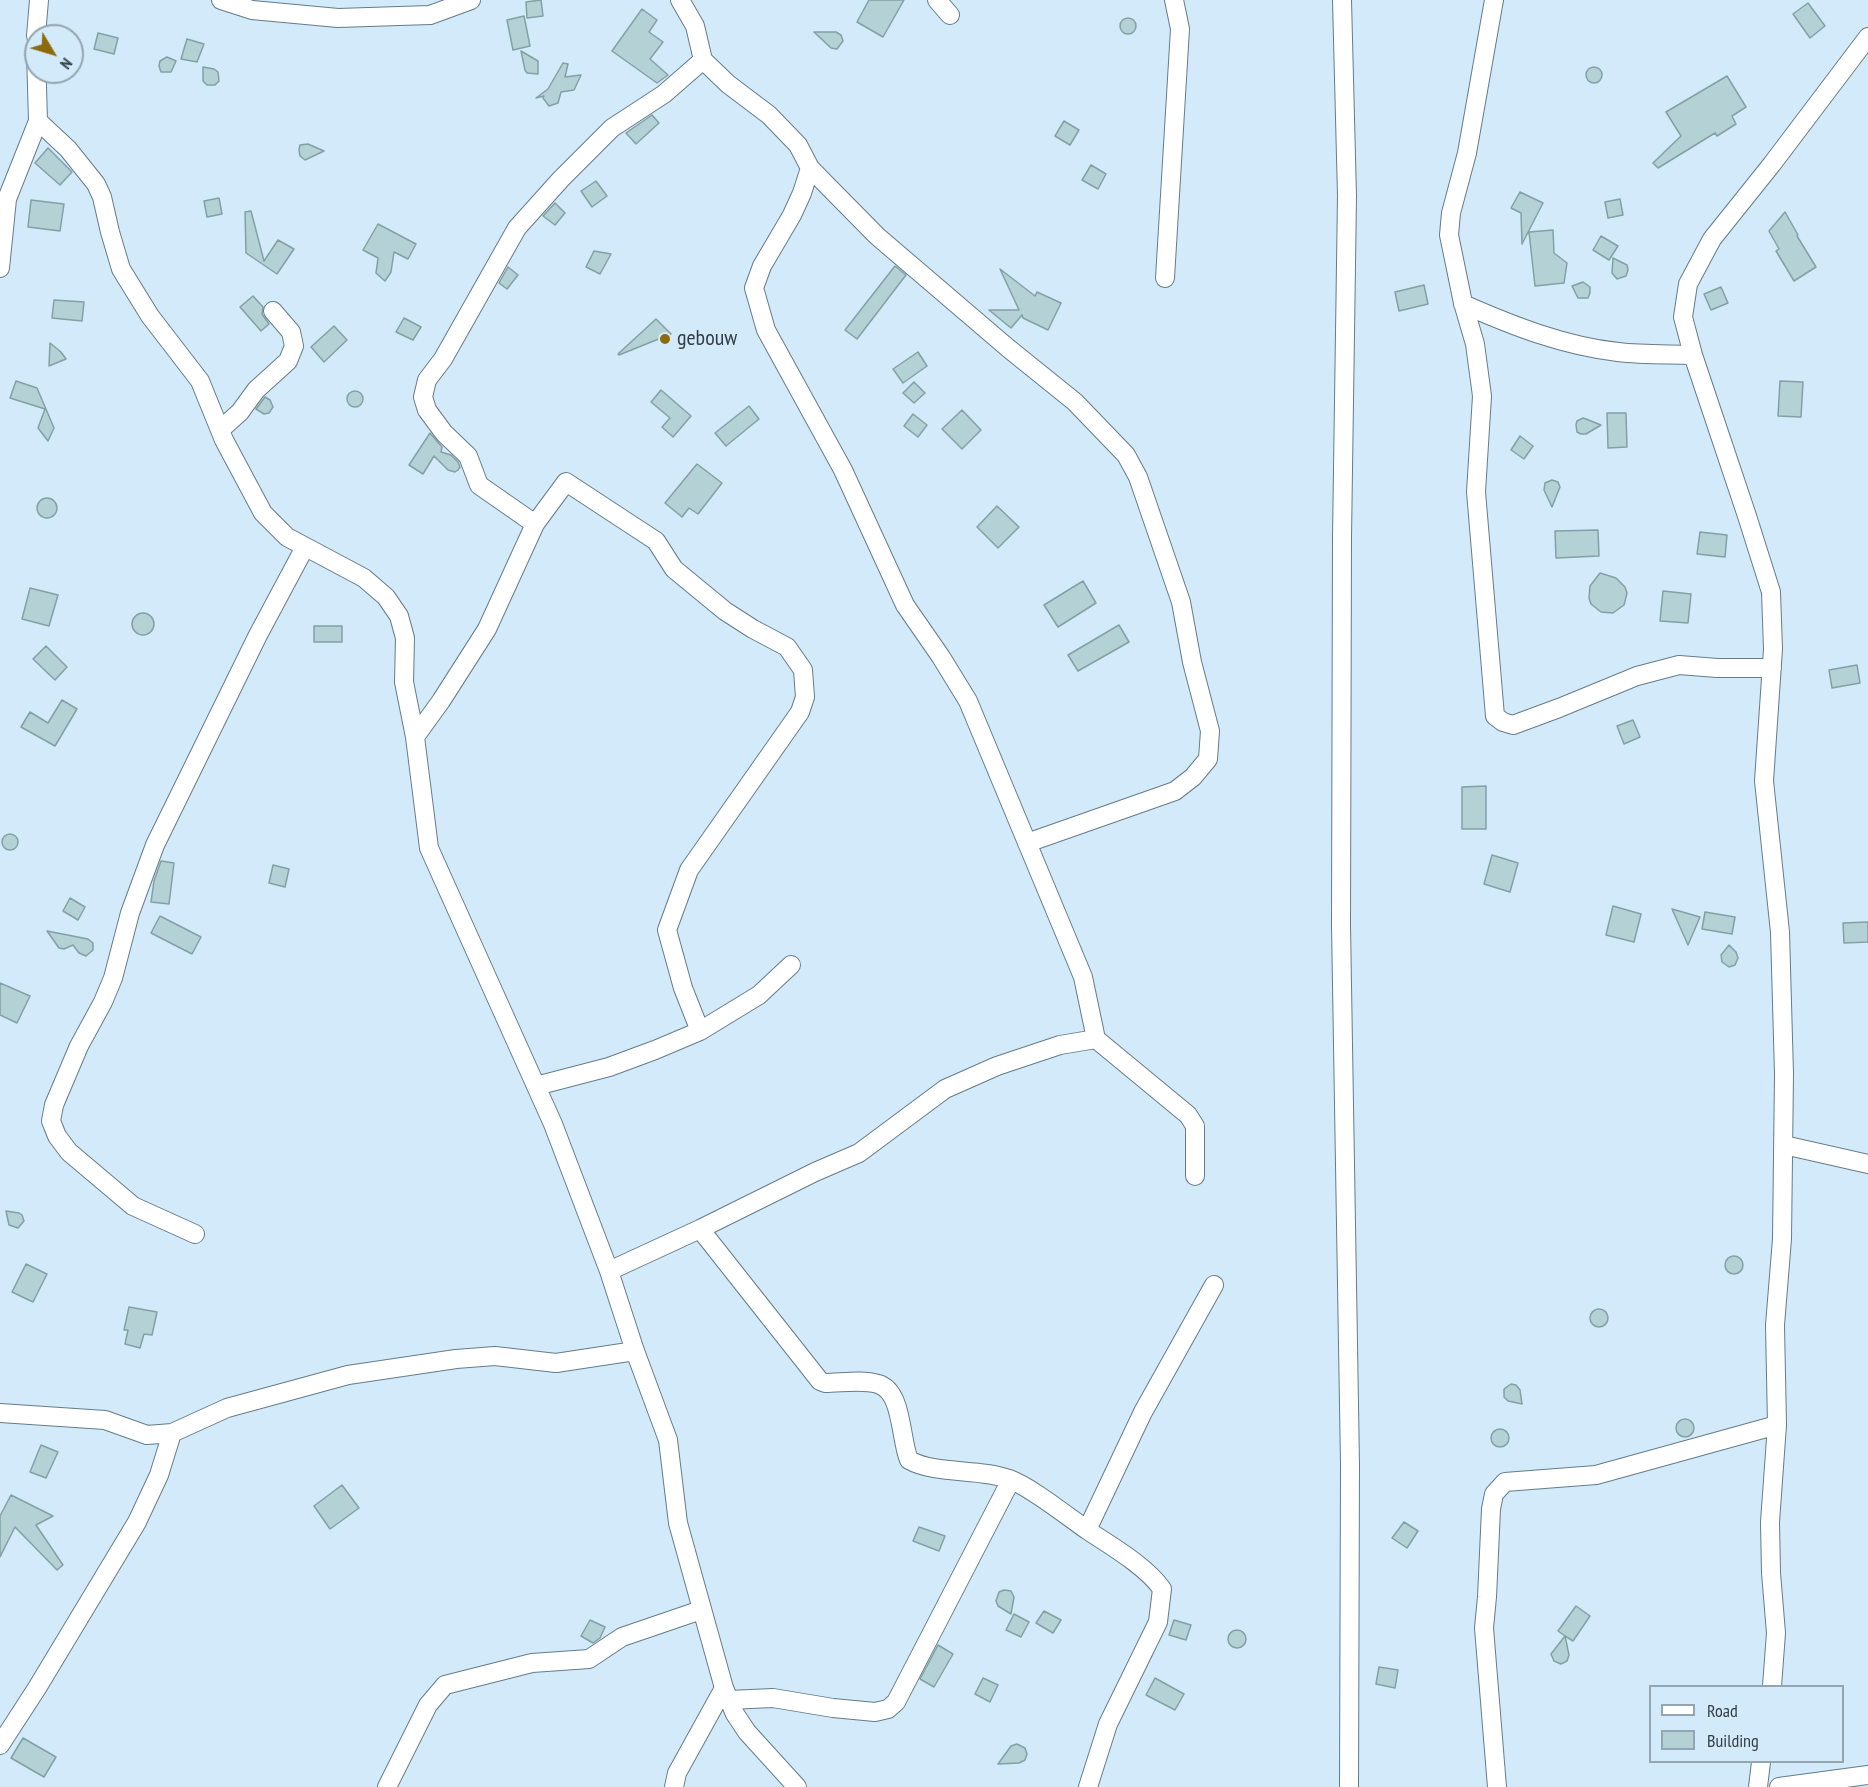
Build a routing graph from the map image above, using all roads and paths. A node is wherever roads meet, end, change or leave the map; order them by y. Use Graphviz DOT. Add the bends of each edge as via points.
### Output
graph roads {
  1 [pos="39,0"];
  2 [pos="221,0"];
  3 [pos="471,0"];
  4 [pos="680,0"];
  5 [pos="937,0"];
  6 [pos="1174,0"];
  7 [pos="1342,0"];
  8 [pos="1494,0"];
  9 [pos="950,15"];
  10 [pos="37,24"];
  11 [pos="1868,37"];
  12 [pos="703,60"];
  13 [pos="37,84"];
  14 [pos="38,121"];
  15 [pos="810,168"];
  16 [pos="0,268"];
  17 [pos="1165,278"];
  18 [pos="1463,304"];
  19 [pos="273,311"];
  20 [pos="1693,356"];
  21 [pos="220,430"];
  22 [pos="535,524"];
  23 [pos="305,547"];
  24 [pos="1772,668"];
  25 [pos="415,736"];
  26 [pos="1027,843"];
  27 [pos="791,965"];
  28 [pos="700,1031"];
  29 [pos="1096,1039"];
  30 [pos="536,1086"];
  31 [pos="1784,1145"];
  32 [pos="1868,1164"];
  33 [pos="1195,1176"];
  34 [pos="700,1229"];
  35 [pos="195,1234"];
  36 [pos="609,1271"];
  37 [pos="1214,1285"];
  38 [pos="635,1351"];
  39 [pos="0,1413"];
  40 [pos="1777,1425"];
  41 [pos="172,1433"];
  42 [pos="1011,1480"];
  43 [pos="1087,1530"];
  44 [pos="701,1610"];
  45 [pos="1772,1685"];
  46 [pos="727,1694"];
  47 [pos="0,1745"];
  48 [pos="1761,1763"];
  49 [pos="1868,1775"];
  50 [pos="387,1787"];
  51 [pos="674,1787"];
  52 [pos="797,1787"];
  53 [pos="1088,1787"];
  54 [pos="1349,1787"];
  55 [pos="1497,1787"];
  56 [pos="1758,1787"];
  57 [pos="1779,1787"];
  1 -- 10 [label="street"];
  2 -- 3 [label="street" via="252,10 338,18 429,15"];
  4 -- 12 [label="street" via="695,26"];
  5 -- 9 [label="street"];
  6 -- 17 [label="street" via="1180,29"];
  7 -- 54 [label="street" via="1347,196 1341,925 1350,1464"];
  8 -- 18 [label="street" via="1467,153 1451,213 1449,235"];
  11 -- 20 [label="street" via="1712,239 1688,284 1683,317"];
  12 -- 15 [label="street" via="769,115 798,145"];
  12 -- 22 [label="street" via="664,94 612,128 518,228 427,380 423,397 427,410 468,456 479,485"];
  13 -- 14 [label="street"];
  14 -- 16 [label="street" via="7,199"];
  14 -- 21 [label="street" via="68,149 96,184 122,269 150,316 200,381"];
  15 -- 26 [label="street" via="802,194 754,288 766,330 843,470 905,605 968,701"];
  15 -- 26 [label="street" via="877,236 1076,402 1126,455 1138,477 1181,602 1210,731 1208,759 1175,791"];
  18 -- 20 [label="street" via="1549,338 1618,352"];
  18 -- 24 [label="street" via="1475,344 1482,396 1476,492 1496,716 1513,725 1637,676 1679,664"];
  19 -- 21 [label="street" via="291,333 294,346 288,361"];
  20 -- 24 [label="street" via="1771,592"];
  21 -- 23 [label="street" via="263,513 287,537"];
  22 -- 25 [label="street" via="487,629"];
  22 -- 28 [label="street" via="566,482 656,541 689,583 725,611 787,647 803,669 805,697 800,712 689,870 668,930 682,988"];
  23 -- 25 [label="street" via="364,578 399,615 405,638 404,682"];
  23 -- 35 [label="street" via="154,844 113,978 79,1046 51,1121 69,1152 133,1206"];
  24 -- 31 [label="street" via="1764,781 1780,932"];
  25 -- 30 [label="street" via="429,848"];
  26 -- 29 [label="street" via="1083,977"];
  27 -- 28 [label="street" via="759,995"];
  28 -- 30 [label="street" via="609,1067"];
  29 -- 33 [label="street" via="1188,1115 1195,1126"];
  29 -- 34 [label="street" via="1060,1045 945,1089 859,1153"];
  30 -- 36 [label="street"];
  31 -- 32 [label="street"];
  31 -- 40 [label="street" via="1775,1325"];
  34 -- 36 [label="street"];
  34 -- 42 [label="street" via="820,1381 879,1384 888,1390 894,1399 909,1460"];
  36 -- 38 [label="street"];
  37 -- 43 [label="street" via="1143,1412"];
  38 -- 41 [label="street" via="556,1363 495,1356 456,1359 348,1375 227,1408"];
  38 -- 44 [label="street" via="668,1440 678,1523"];
  39 -- 41 [label="street" via="105,1420 147,1435"];
  40 -- 45 [label="street" via="1770,1522 1776,1633"];
  40 -- 55 [label="street" via="1596,1475 1504,1482 1494,1494 1484,1628"];
  41 -- 47 [label="street" via="159,1475 137,1522"];
  42 -- 43 [label="street"];
  42 -- 46 [label="street" via="896,1702 888,1709 864,1712"];
  43 -- 53 [label="street" via="1157,1580 1162,1588 1158,1622 1108,1725"];
  44 -- 46 [label="street"];
  44 -- 50 [label="street" via="622,1636 589,1659 532,1663 446,1684 428,1705"];
  46 -- 51 [label="street" via="677,1773"];
  46 -- 52 [label="street" via="747,1732"];
  48 -- 56 [label="street"];
  49 -- 57 [label="street"];
}
